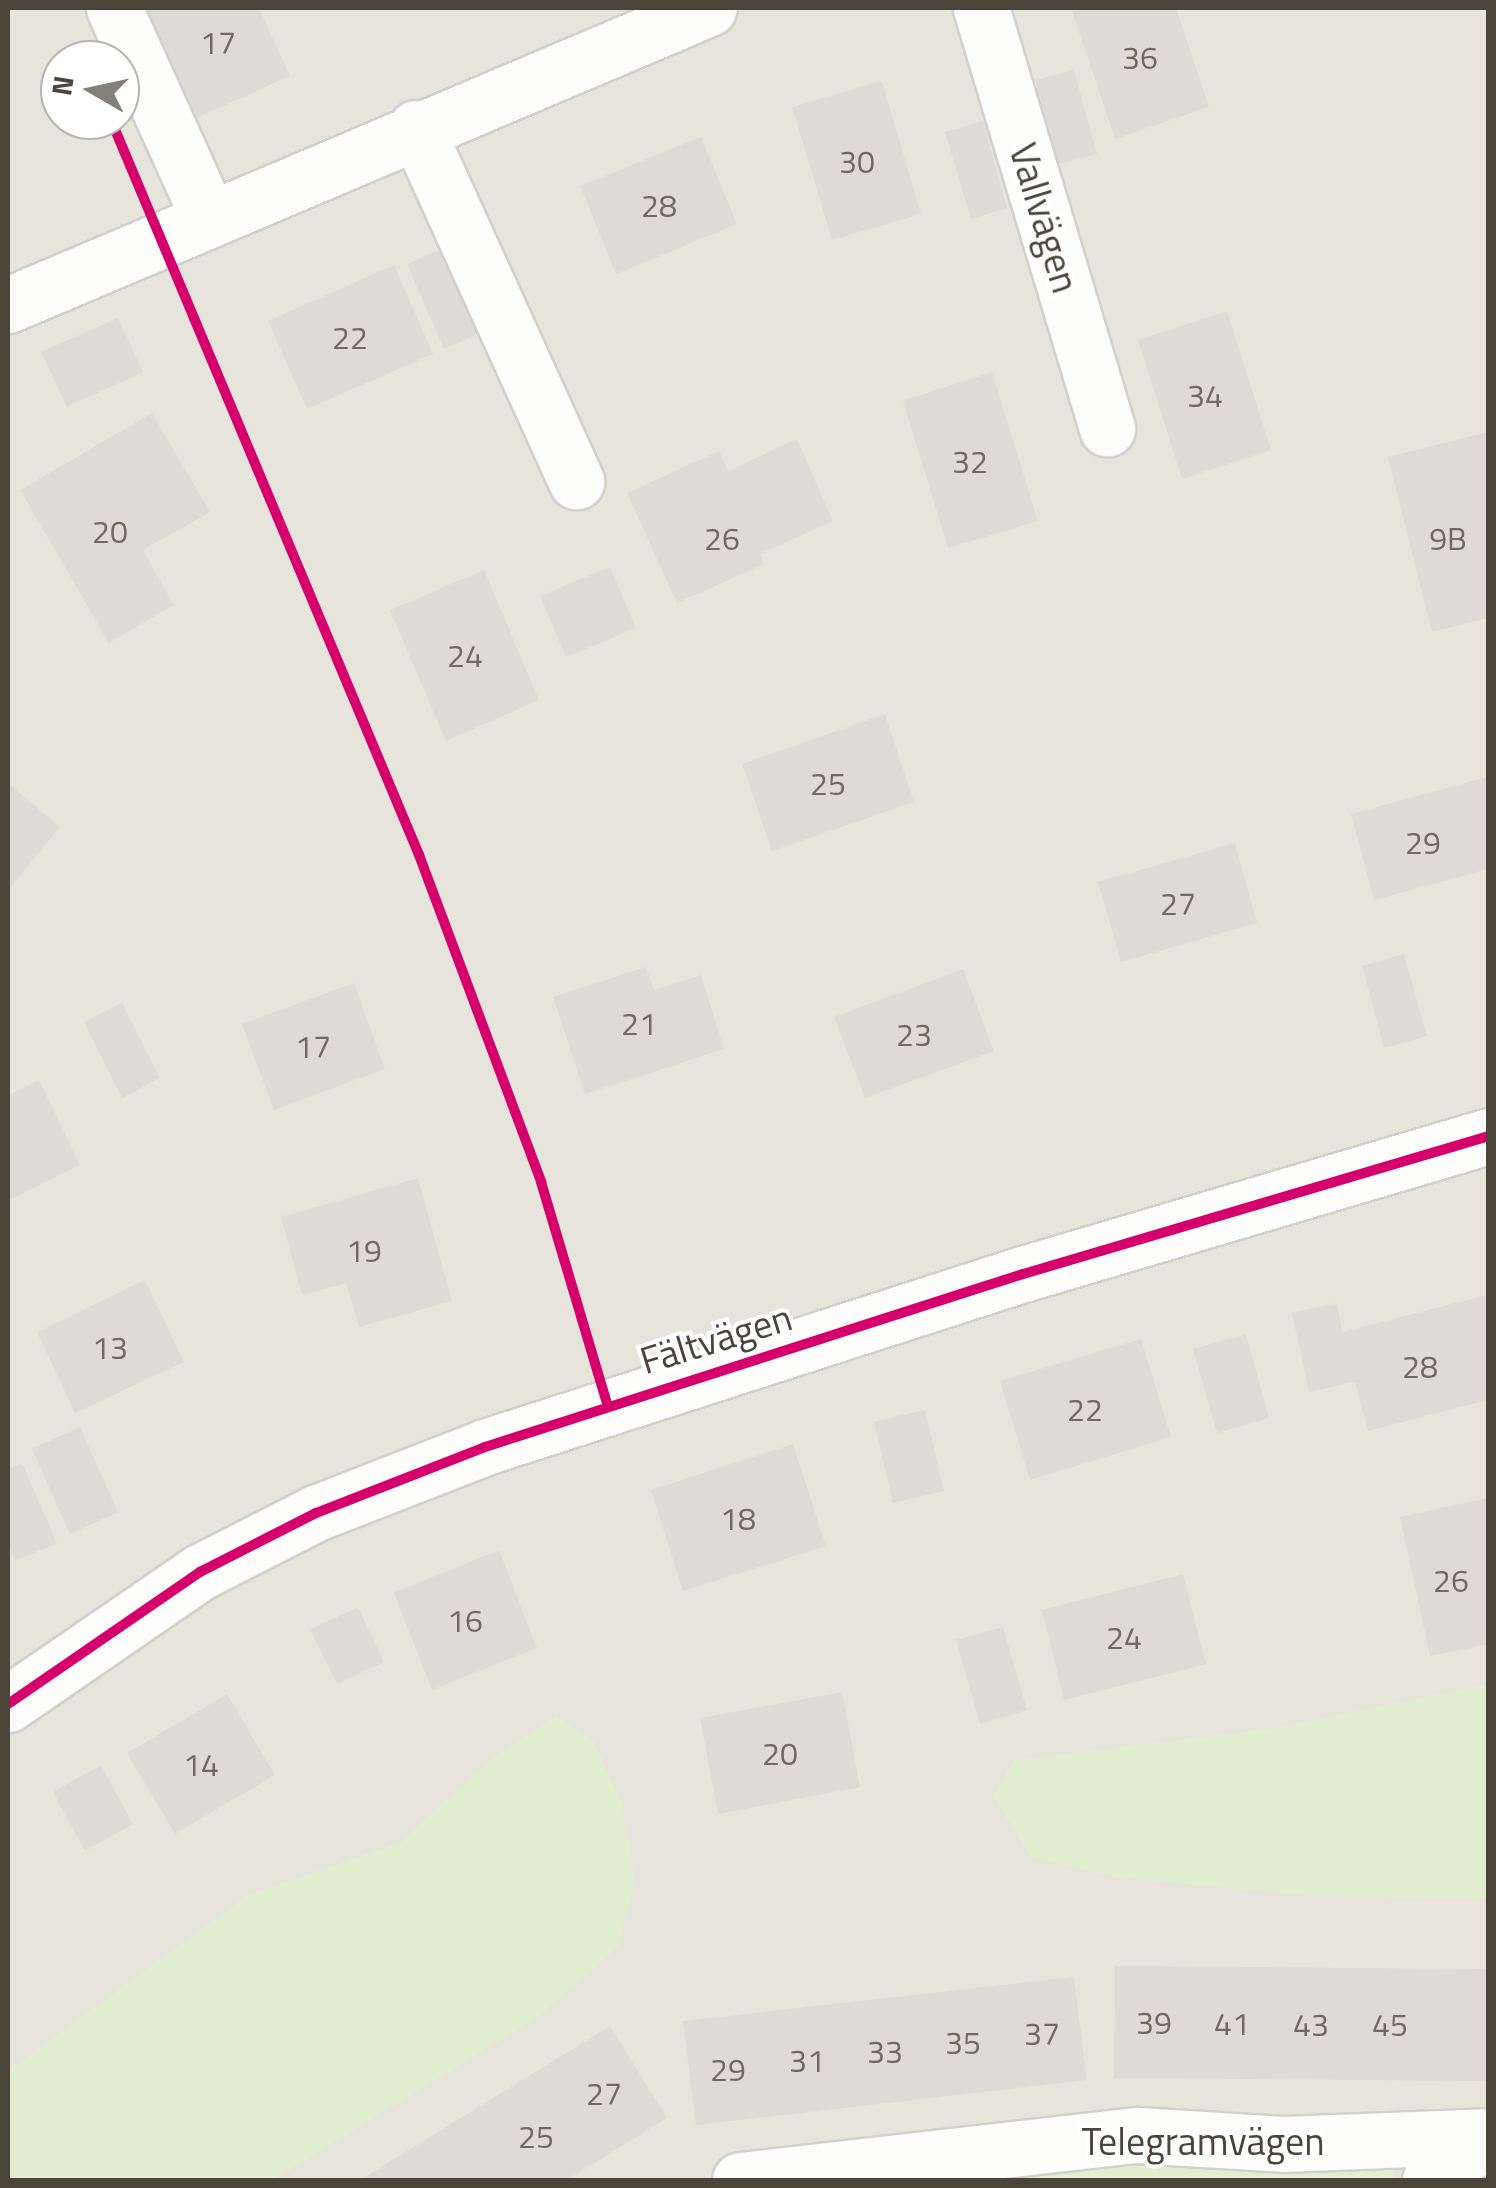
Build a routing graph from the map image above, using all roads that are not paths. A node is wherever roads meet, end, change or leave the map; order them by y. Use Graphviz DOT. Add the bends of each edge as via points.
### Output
graph roads {
  1 [pos="114,8"];
  2 [pos="709,8"];
  3 [pos="980,8"];
  4 [pos="416,128"];
  5 [pos="208,216"];
  6 [pos="8,305"];
  7 [pos="1107,430"];
  8 [pos="576,480"];
  9 [pos="1488,1136"];
  10 [pos="8,1704"];
  11 [pos="1488,2138"];
  12 [pos="740,2180"];
  13 [pos="1430,2180"];
  1 -- 5 [label="street"];
  2 -- 4 [label="street"];
  3 -- 7 [label="street, Vallvägen"];
  4 -- 5 [label="street"];
  4 -- 8 [label="street"];
  5 -- 6 [label="street"];
  9 -- 10 [label="street, Fältvägen" via="1024,1274 485,1446 316,1512 200,1572"];
  11 -- 12 [label="street, Telegramvägen" via="1283,2144 1137,2135"];
  11 -- 13 [label="street, Telegramvägen"];
}
